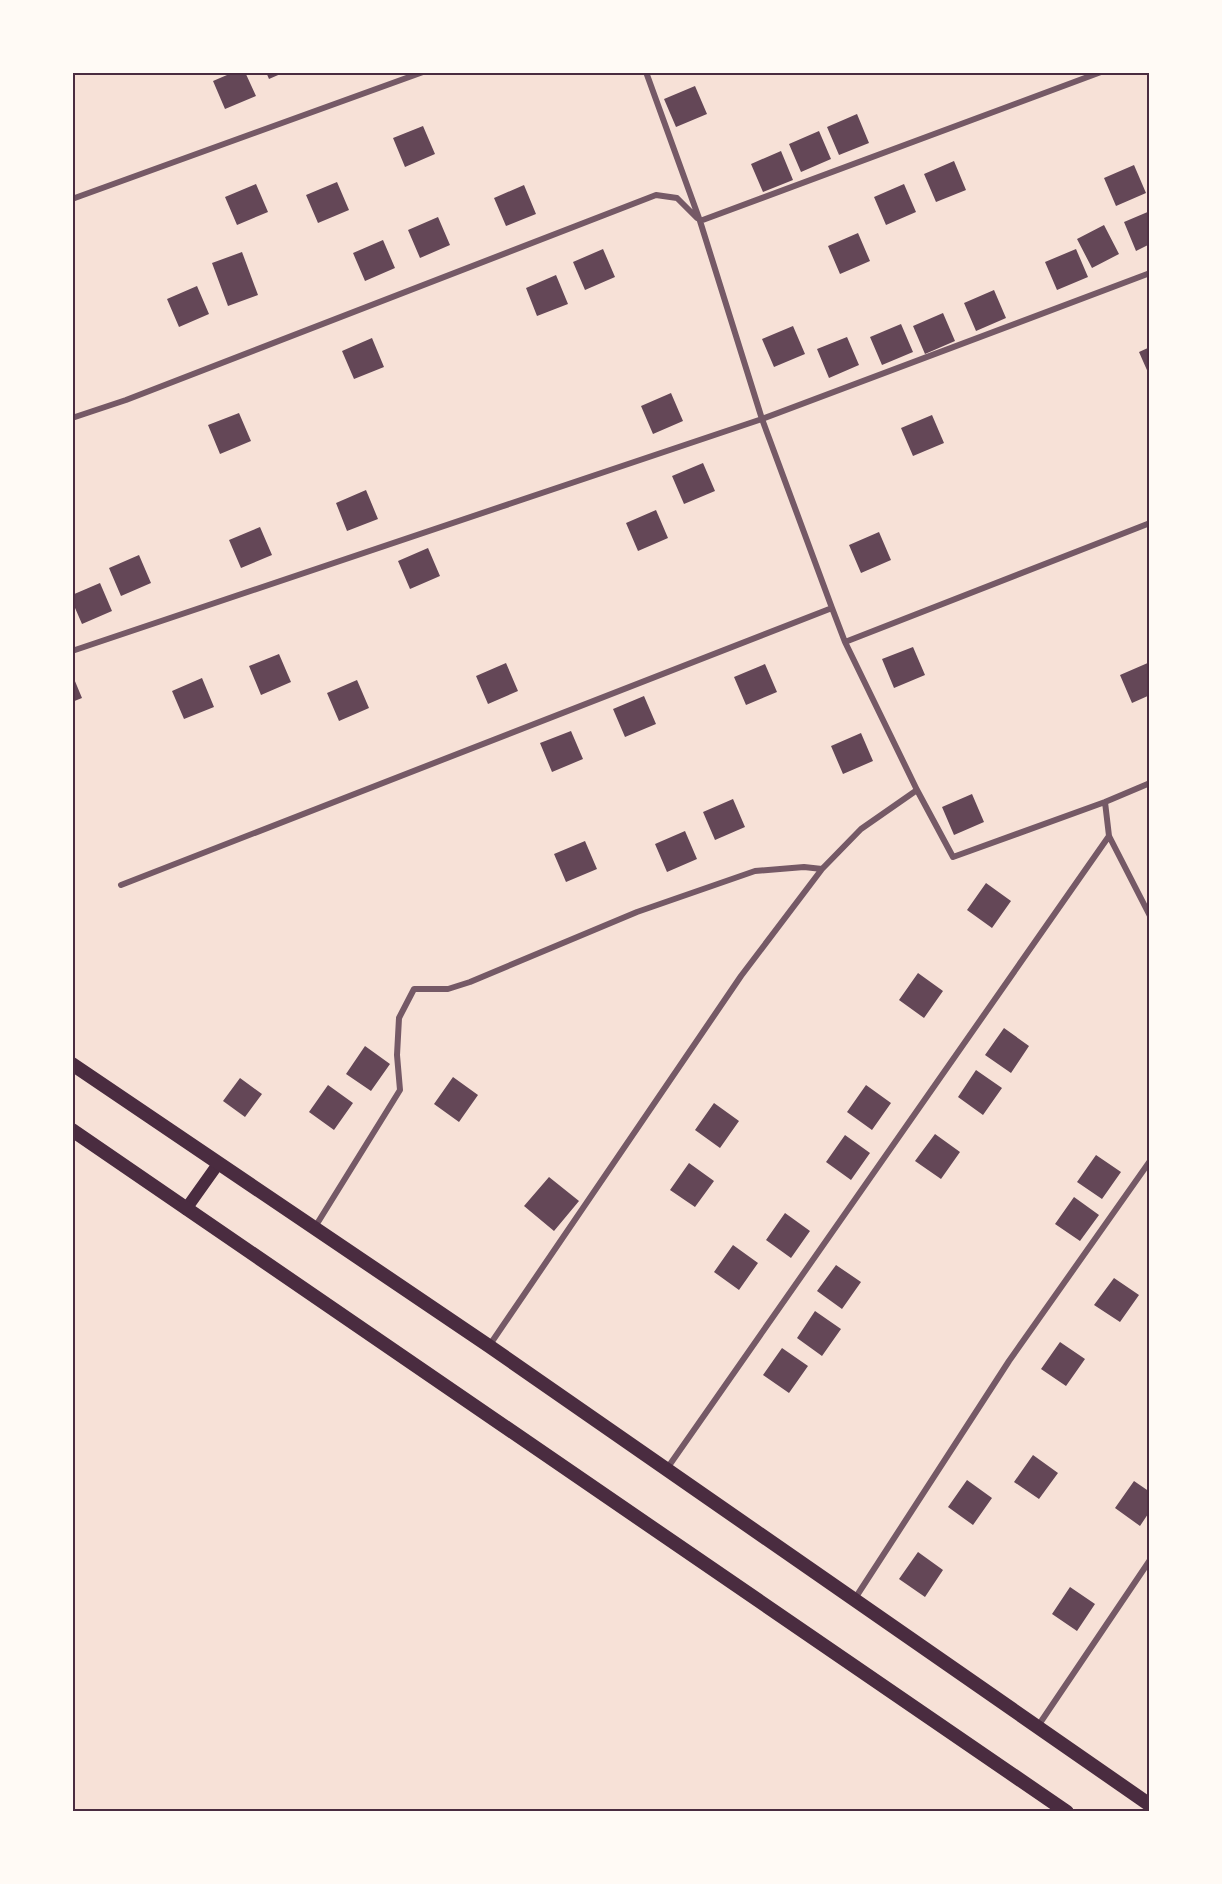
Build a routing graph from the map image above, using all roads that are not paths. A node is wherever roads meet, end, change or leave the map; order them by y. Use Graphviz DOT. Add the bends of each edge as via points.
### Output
graph roads {
  1 [pos="423,72"];
  2 [pos="646,72"];
  3 [pos="1101,72"];
  4 [pos="72,199"];
  5 [pos="700,220"];
  6 [pos="1150,273"];
  7 [pos="72,418"];
  8 [pos="762,419"];
  9 [pos="1150,524"];
  10 [pos="832,608"];
  11 [pos="845,642"];
  12 [pos="72,651"];
  13 [pos="1150,783"];
  14 [pos="917,790"];
  15 [pos="1105,802"];
  16 [pos="1109,836"];
  17 [pos="822,869"];
  18 [pos="121,885"];
  19 [pos="1150,916"];
  20 [pos="72,1064"];
  21 [pos="72,1130"];
  22 [pos="1150,1161"];
  23 [pos="218,1164"];
  24 [pos="186,1209"];
  25 [pos="315,1228"];
  26 [pos="489,1346"];
  27 [pos="666,1471"];
  28 [pos="1150,1560"];
  29 [pos="854,1600"];
  30 [pos="1038,1726"];
  31 [pos="1150,1804"];
  32 [pos="1067,1812"];
  1 -- 4 [label="street"];
  2 -- 5 [label="street"];
  3 -- 5 [label="street"];
  5 -- 7 [label="street" via="677,198 656,195"];
  5 -- 8 [label="street"];
  6 -- 8 [label="street"];
  8 -- 10 [label="street"];
  8 -- 12 [label="street"];
  9 -- 11 [label="street"];
  10 -- 11 [label="street"];
  10 -- 18 [label="street"];
  11 -- 14 [label="street"];
  13 -- 15 [label="street"];
  14 -- 15 [label="street" via="953,857"];
  14 -- 17 [label="street" via="861,829"];
  15 -- 16 [label="street"];
  16 -- 19 [label="street"];
  16 -- 27 [label="street"];
  17 -- 25 [label="street" via="755,871 637,912 470,982 448,989 414,989 399,1018 400,1090"];
  17 -- 26 [label="street" via="741,976"];
  20 -- 23 [label="main road"];
  21 -- 24 [label="main road"];
  22 -- 29 [label="street" via="1010,1361"];
  23 -- 24 [label="main road"];
  23 -- 25 [label="main road"];
  24 -- 32 [label="main road"];
  25 -- 26 [label="main road"];
  26 -- 27 [label="main road"];
  27 -- 29 [label="main road"];
  28 -- 30 [label="street"];
  29 -- 30 [label="main road"];
  30 -- 31 [label="main road"];
}
